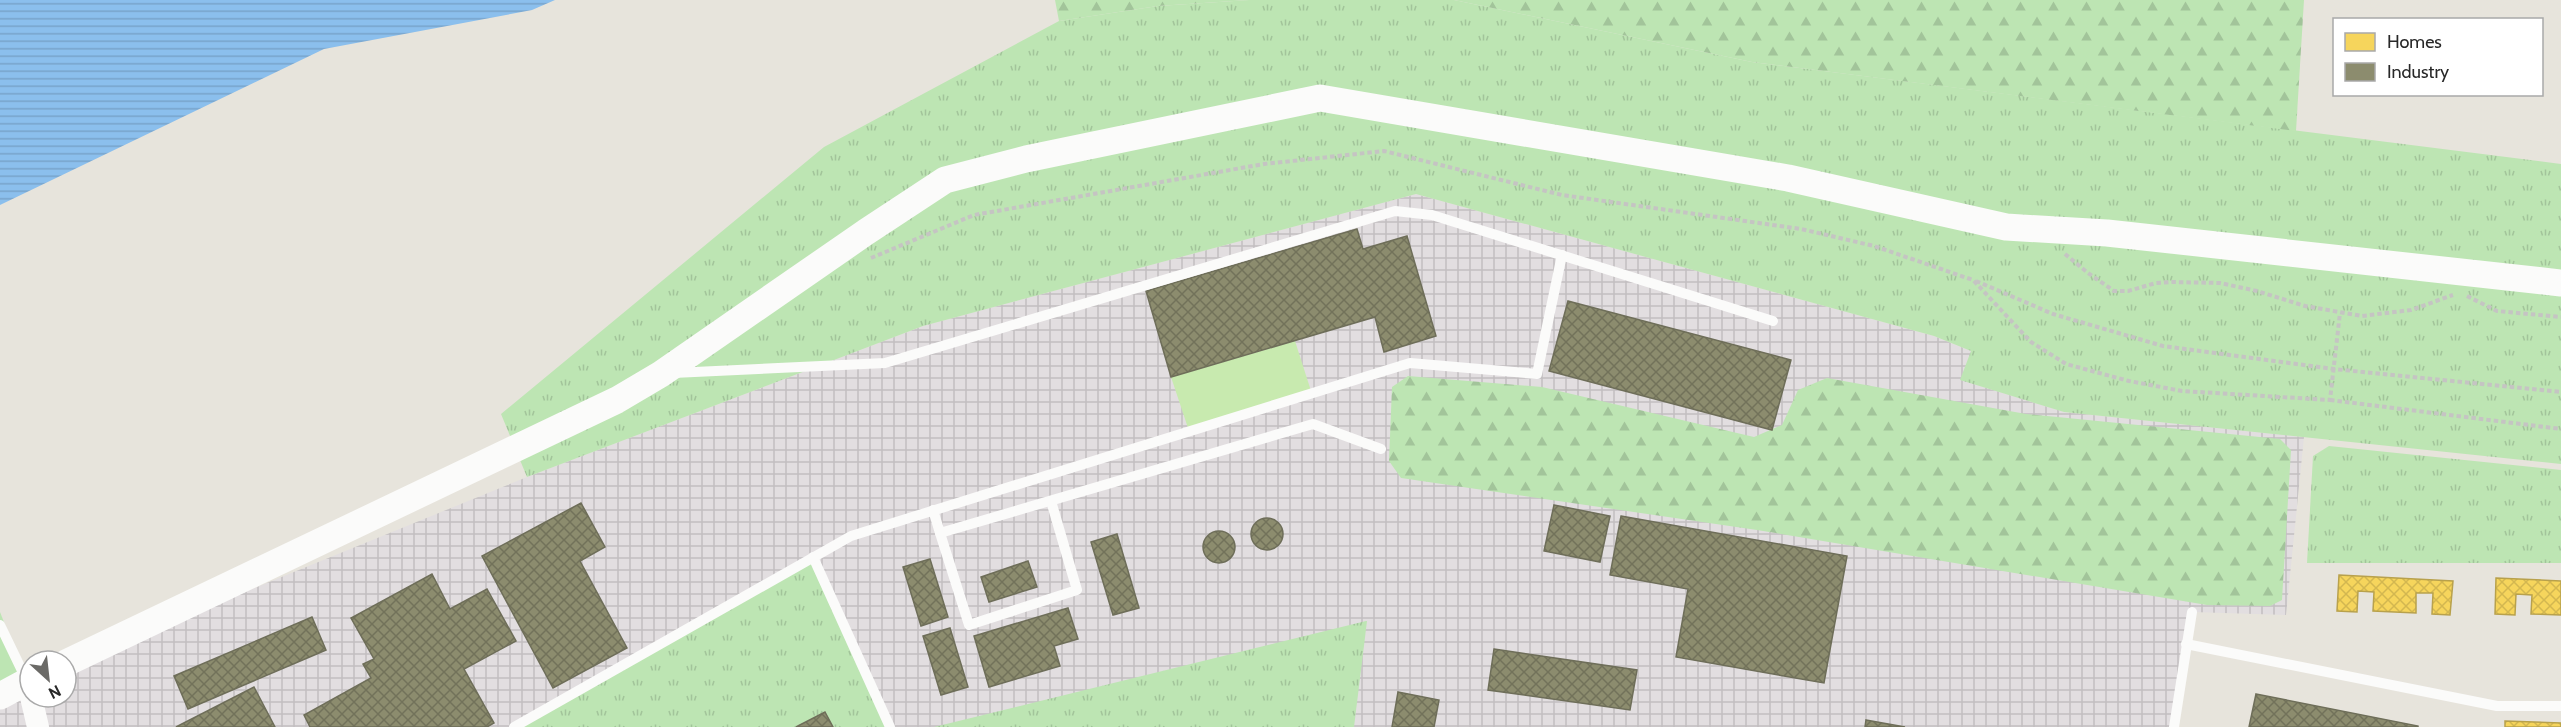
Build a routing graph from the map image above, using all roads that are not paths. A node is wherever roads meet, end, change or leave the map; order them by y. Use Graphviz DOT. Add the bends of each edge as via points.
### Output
graph roads {
  1 [pos="1563,255"];
  2 [pos="2561,283"];
  3 [pos="1773,321"];
  4 [pos="661,374"];
  5 [pos="1381,449"];
  6 [pos="1050,501"];
  7 [pos="933,510"];
  8 [pos="940,533"];
  9 [pos="813,557"];
  10 [pos="2192,612"];
  11 [pos="0,625"];
  12 [pos="2187,644"];
  13 [pos="78,657"];
  14 [pos="18,664"];
  15 [pos="18,691"];
  16 [pos="0,696"];
  17 [pos="2561,706"];
  18 [pos="32,709"];
  19 [pos="34,726"];
  20 [pos="514,727"];
  21 [pos="890,727"];
  22 [pos="2174,727"];
  1 -- 3 [label="lane"];
  1 -- 4 [label="lane" via="1432,215 1395,211 885,363"];
  1 -- 7 [label="lane" via="1537,374 1410,363"];
  2 -- 4 [label="street" via="2107,233 2006,227 1788,178 1320,98 1026,159 945,180"];
  4 -- 13 [label="street" via="606,405"];
  5 -- 6 [label="lane" via="1314,424"];
  6 -- 8 [label="lane"];
  6 -- 8 [label="lane" via="1077,591 969,625"];
  7 -- 8 [label="lane"];
  7 -- 9 [label="lane" via="851,536"];
  9 -- 20 [label="lane"];
  9 -- 21 [label="lane"];
  10 -- 22 [label="lane"];
  11 -- 14 [label="lane"];
  12 -- 17 [label="lane" via="2497,706"];
  15 -- 16 [label="street"];
  18 -- 19 [label="street"];
}
